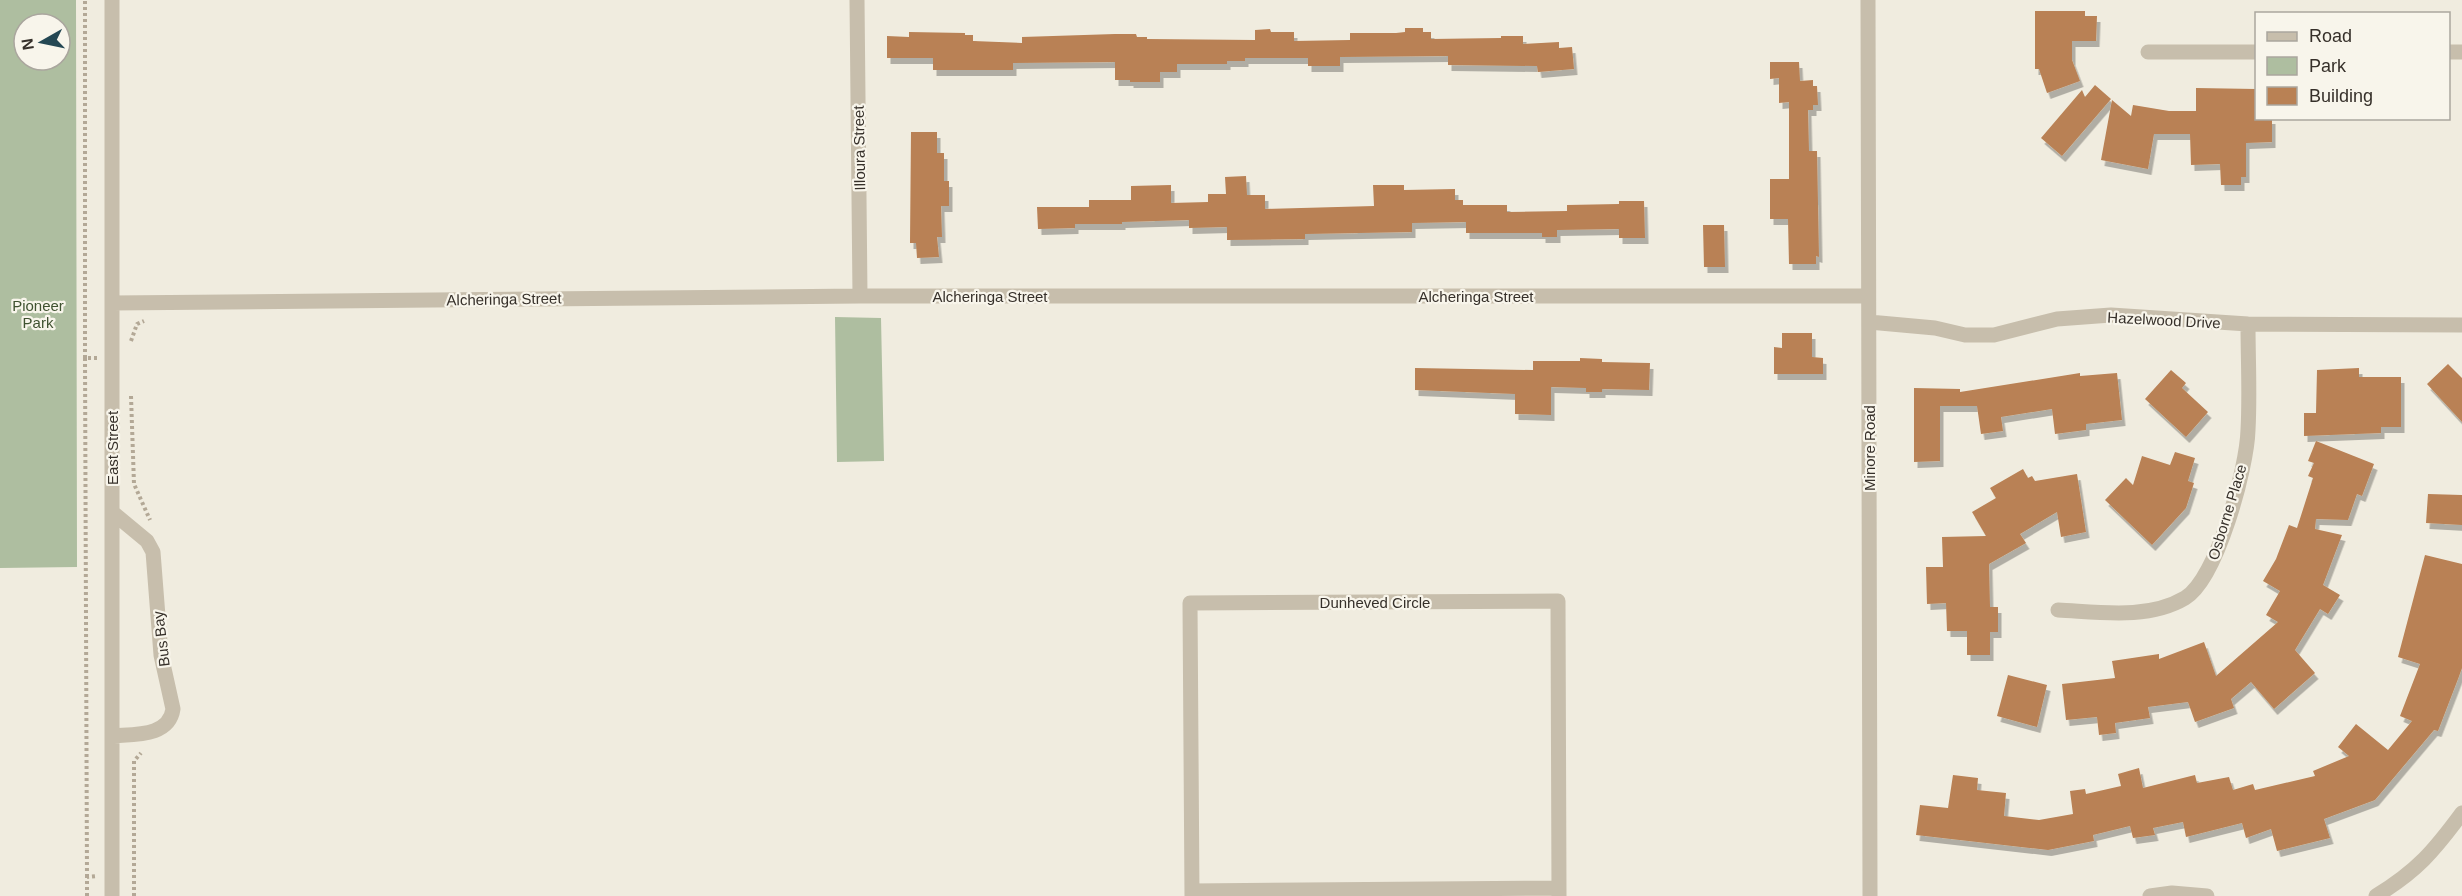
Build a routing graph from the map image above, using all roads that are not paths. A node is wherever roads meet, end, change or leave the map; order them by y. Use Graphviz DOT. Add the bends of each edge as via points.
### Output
graph roads {
  1 [pos="112,0"];
  2 [pos="857,0"];
  3 [pos="1868,0"];
  4 [pos="2148,52"];
  5 [pos="2255,52"];
  6 [pos="860,296"];
  7 [pos="1869,297"];
  8 [pos="112,303"];
  9 [pos="1869,322"];
  10 [pos="2248,324"];
  11 [pos="2462,325"];
  12 [pos="112,512"];
  13 [pos="2058,610"];
  14 [pos="112,736"];
  15 [pos="2462,813"];
  16 [pos="1559,892"];
  17 [pos="1192,893"];
  18 [pos="112,896"];
  19 [pos="1870,896"];
  20 [pos="2150,896"];
  21 [pos="2207,896"];
  22 [pos="2376,896"];
  1 -- 8 [label="street, East Street"];
  2 -- 6 [label="street, Illoura Street"];
  3 -- 7 [label="street, Minore Road"];
  4 -- 5 [label="street"];
  6 -- 7 [label="street, Alcheringa Street"];
  6 -- 8 [label="street, Alcheringa Street"];
  7 -- 9 [label="street, Minore Road"];
  8 -- 12 [label="street, East Street"];
  9 -- 10 [label="street, Hazelwood Drive" via="1975,335 1994,335 2057,319 2111,315"];
  9 -- 19 [label="street, Minore Road"];
  10 -- 11 [label="street, Hazelwood Drive"];
  10 -- 13 [label="street, Osborne Place" via="2248,432 2242,471 2205,578 2186,598 2153,610"];
  12 -- 14 [label="street, East Street"];
  12 -- 14 [label="street, Bus Bay" via="147,541 153,552 161,655 173,709 163,728"];
  14 -- 18 [label="street, East Street"];
  15 -- 22 [label="street" via="2438,846 2407,877"];
  16 -- 17 [label="street"];
  16 -- 17 [label="street, Dunheved Circle" via="1558,601 1190,603"];
  20 -- 21 [label="street"];
}
